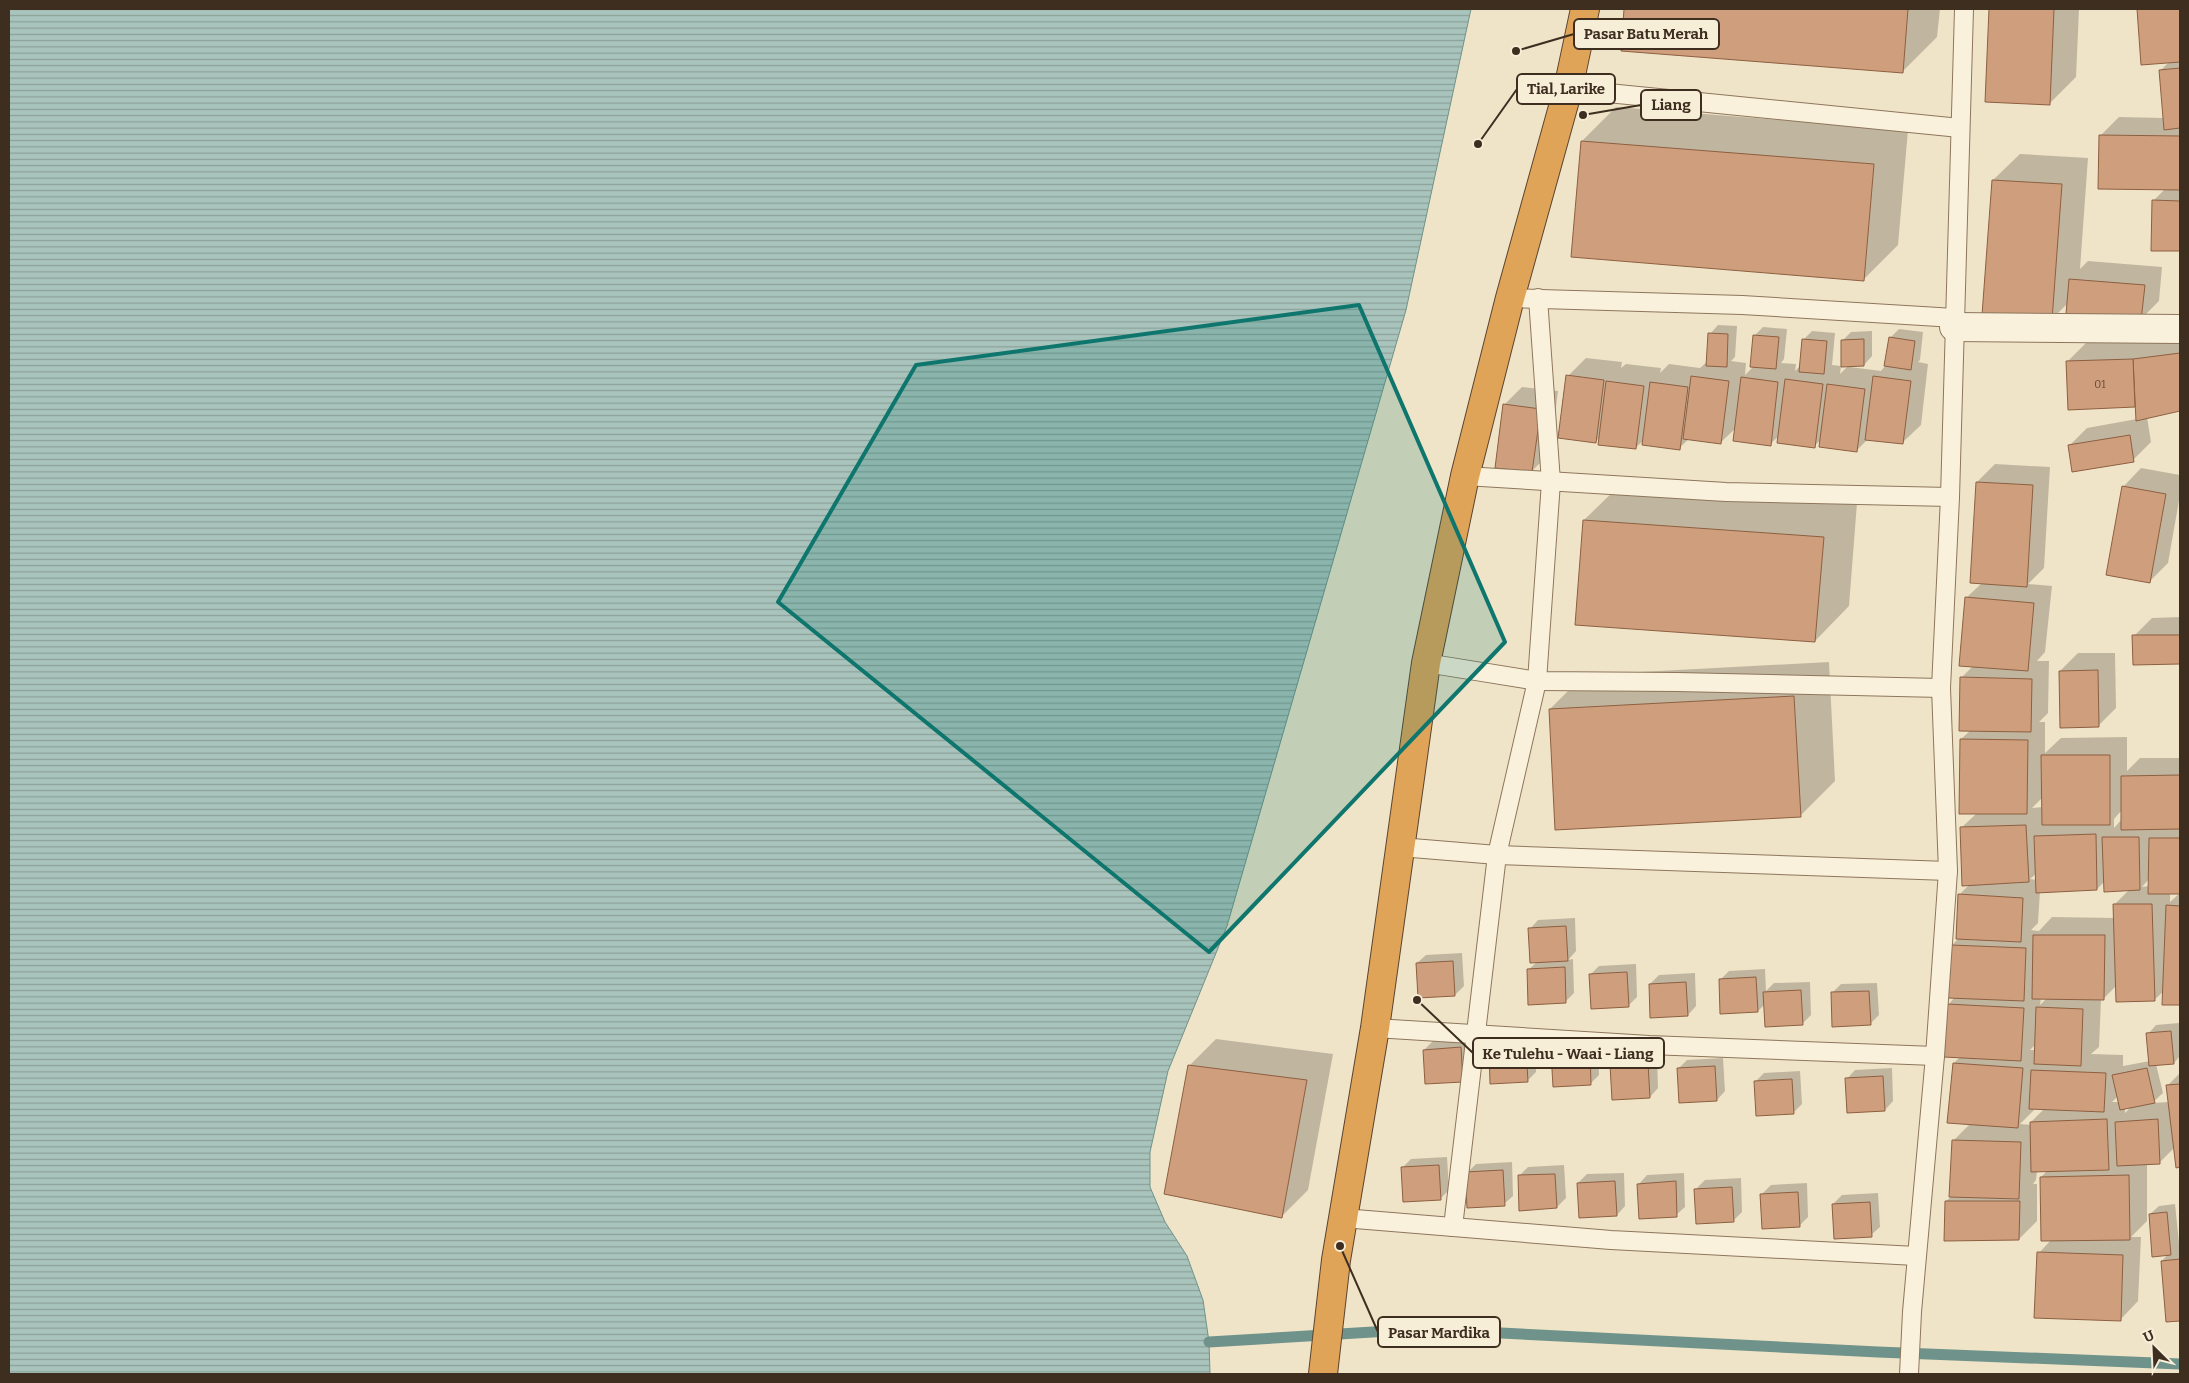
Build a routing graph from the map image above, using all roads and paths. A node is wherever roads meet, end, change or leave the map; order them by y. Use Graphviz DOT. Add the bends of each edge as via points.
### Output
graph roads {
  1 [pos="1584,9"];
  2 [pos="1964,9"];
  3 [pos="1568,89"];
  4 [pos="1960,128"];
  5 [pos="1510,298"];
  6 [pos="1538,298"];
  7 [pos="1954,322"];
  8 [pos="2180,329"];
  9 [pos="1465,476"];
  10 [pos="1551,482"];
  11 [pos="1950,497"];
  12 [pos="1426,663"];
  13 [pos="1537,681"];
  14 [pos="1941,688"];
  15 [pos="1400,847"];
  16 [pos="1497,855"];
  17 [pos="1948,871"];
  18 [pos="1375,1028"];
  19 [pos="1476,1034"];
  20 [pos="1934,1056"];
  21 [pos="1343,1218"];
  22 [pos="1453,1227"];
  23 [pos="1916,1256"];
  24 [pos="1323,1374"];
  25 [pos="1909,1374"];
  1 -- 3 [label="highway"];
  2 -- 4 [label="lane"];
  3 -- 4 [label="lane"];
  3 -- 5 [label="highway"];
  4 -- 7 [label="lane"];
  5 -- 6 [label="lane"];
  5 -- 9 [label="highway"];
  6 -- 7 [label="lane" via="1742,305"];
  6 -- 10 [label="lane"];
  7 -- 8 [label="street"];
  7 -- 11 [label="lane"];
  9 -- 10 [label="lane"];
  9 -- 12 [label="highway"];
  10 -- 11 [label="lane" via="1726,492"];
  10 -- 13 [label="lane"];
  11 -- 14 [label="lane"];
  12 -- 13 [label="lane"];
  12 -- 15 [label="highway"];
  13 -- 14 [label="lane"];
  13 -- 16 [label="lane"];
  14 -- 17 [label="lane"];
  15 -- 16 [label="lane"];
  15 -- 18 [label="highway"];
  16 -- 17 [label="lane"];
  16 -- 19 [label="lane"];
  17 -- 20 [label="lane"];
  18 -- 19 [label="lane"];
  18 -- 21 [label="highway"];
  19 -- 20 [label="lane" via="1649,1045"];
  19 -- 22 [label="lane"];
  20 -- 23 [label="lane"];
  21 -- 22 [label="lane"];
  21 -- 24 [label="highway"];
  22 -- 23 [label="lane" via="1611,1240"];
  23 -- 25 [label="lane"];
}
